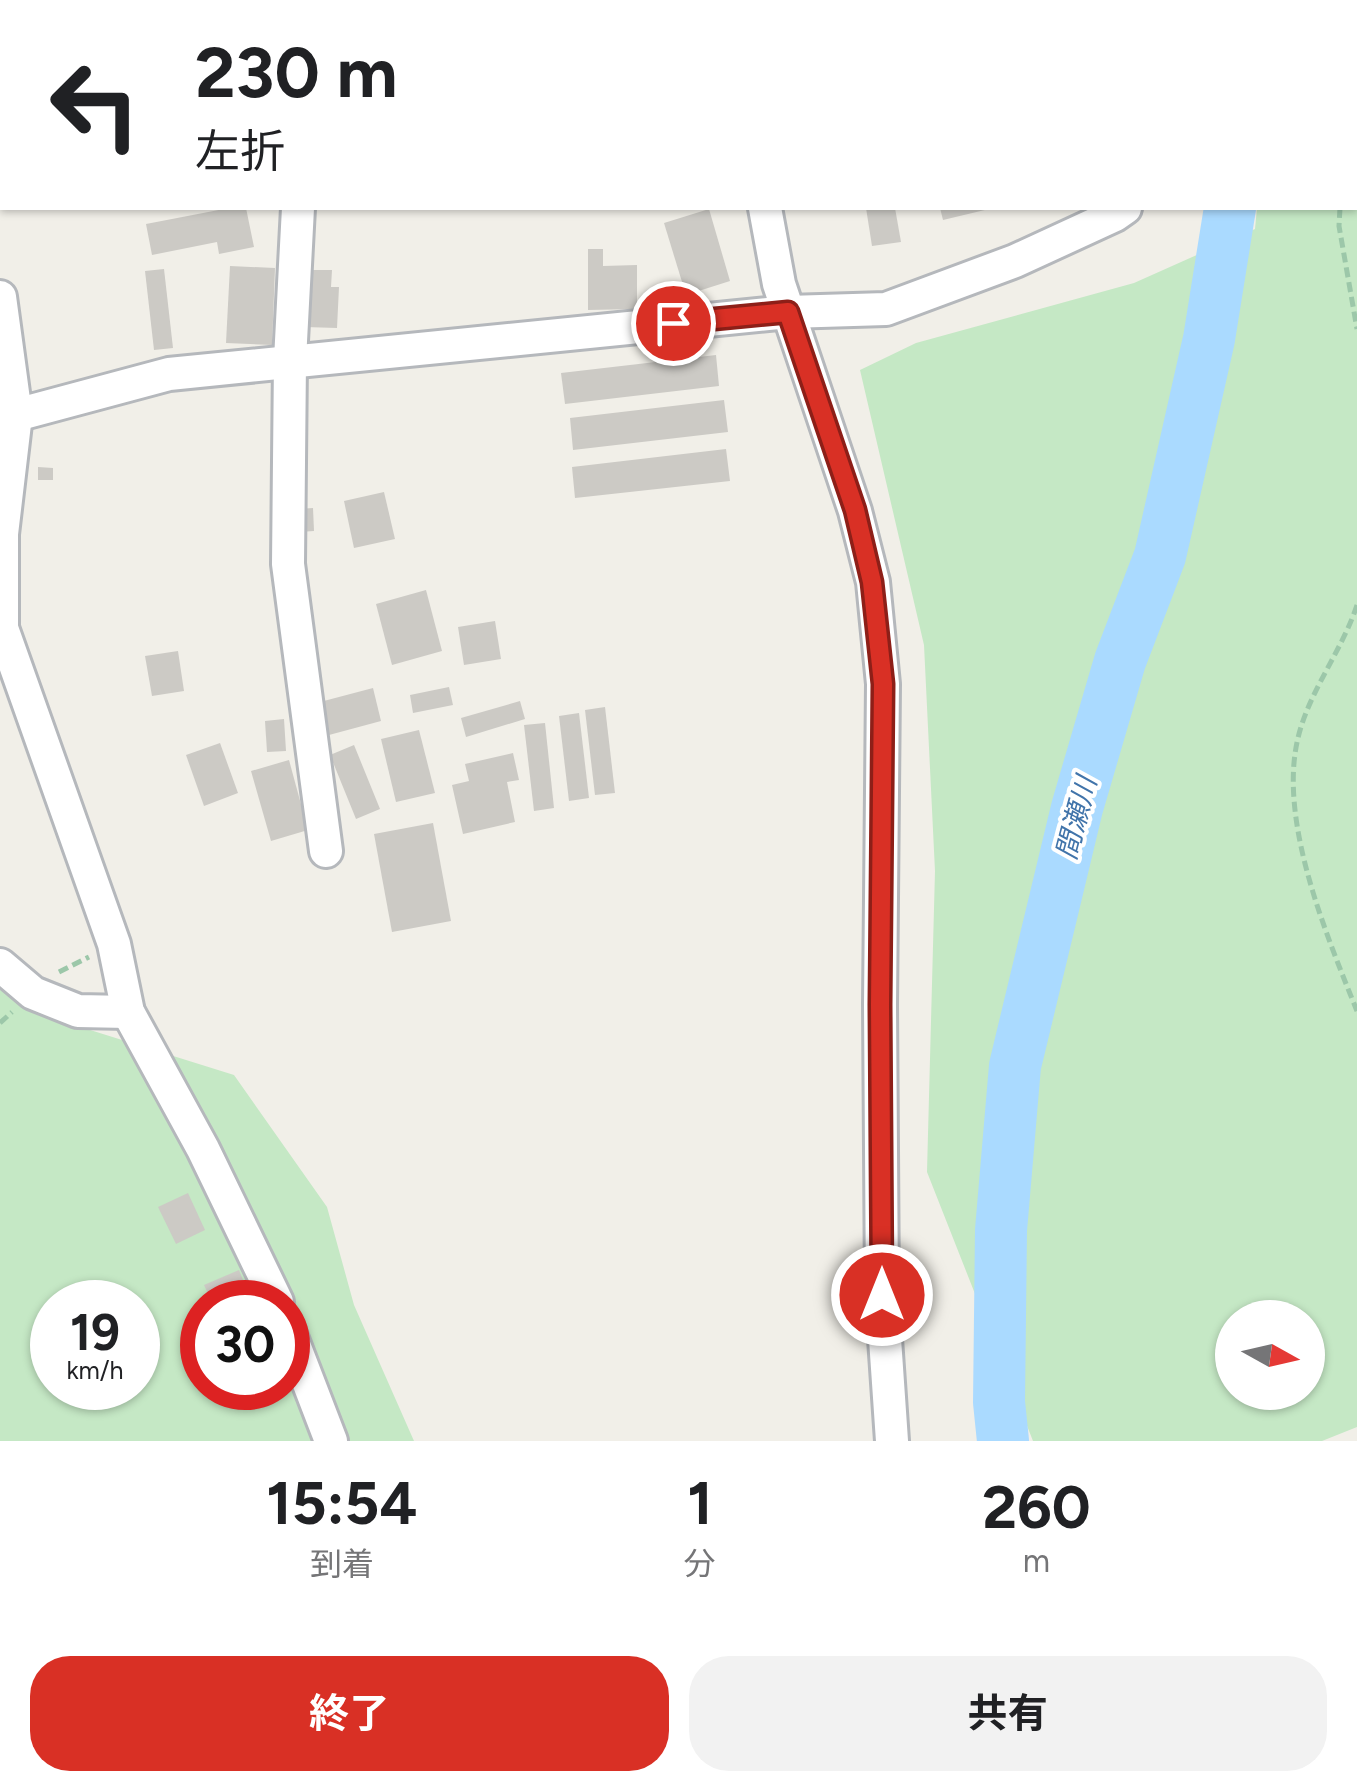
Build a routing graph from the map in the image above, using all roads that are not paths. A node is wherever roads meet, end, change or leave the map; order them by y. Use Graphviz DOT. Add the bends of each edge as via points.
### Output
graph roads {
  1 [pos="298,210"];
  2 [pos="765,210"];
  3 [pos="1122,210"];
  4 [pos="0,298"];
  5 [pos="788,312"];
  6 [pos="290,360"];
  7 [pos="16,415"];
  8 [pos="326,852"];
  9 [pos="0,965"];
  10 [pos="128,1012"];
  11 [pos="266,1280"];
  12 [pos="310,1386"];
  13 [pos="331,1441"];
  14 [pos="892,1441"];
  1 -- 6 [label="street"];
  2 -- 5 [label="street"];
  3 -- 5 [label="street" via="1015,261 886,309"];
  4 -- 7 [label="street"];
  5 -- 6 [label="street"];
  5 -- 14 [label="street" via="855,510 872,582 883,684 882,1276"];
  6 -- 7 [label="street" via="169,374"];
  6 -- 8 [label="street" via="288,564"];
  7 -- 10 [label="street" via="2,534 2,628 114,944"];
  9 -- 10 [label="street" via="32,992 78,1011"];
  10 -- 11 [label="street"];
  12 -- 13 [label="street"];
}
